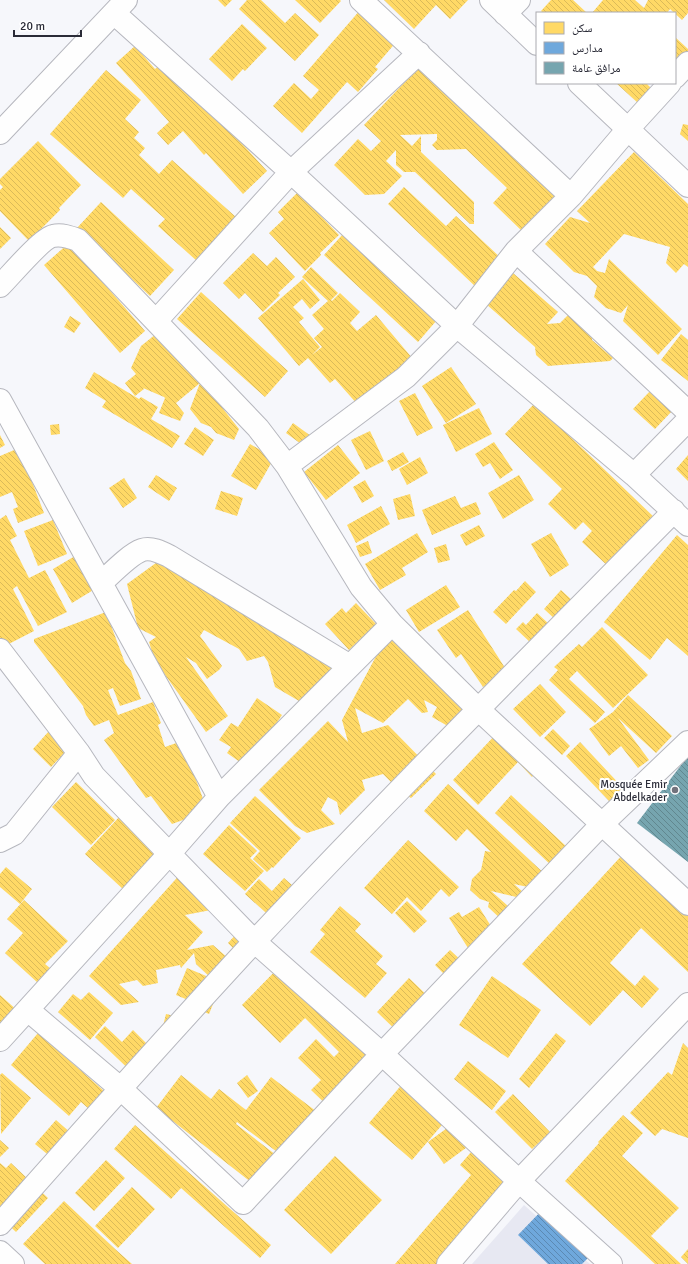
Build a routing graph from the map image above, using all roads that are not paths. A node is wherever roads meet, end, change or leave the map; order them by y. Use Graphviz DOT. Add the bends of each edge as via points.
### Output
graph roads {
  1 [pos="361,0"];
  2 [pos="505,5"];
  3 [pos="120,6"];
  4 [pos="536,43"];
  5 [pos="419,53"];
  6 [pos="688,63"];
  7 [pos="676,76"];
  8 [pos="580,84"];
  9 [pos="669,84"];
  10 [pos="628,129"];
  11 [pos="0,133"];
  12 [pos="292,172"];
  13 [pos="688,186"];
  14 [pos="571,196"];
  15 [pos="516,252"];
  16 [pos="0,286"];
  17 [pos="156,321"];
  18 [pos="457,326"];
  19 [pos="0,400"];
  20 [pos="688,412"];
  21 [pos="688,420"];
  22 [pos="287,466"];
  23 [pos="634,475"];
  24 [pos="681,518"];
  25 [pos="101,583"];
  26 [pos="392,624"];
  27 [pos="0,650"];
  28 [pos="350,666"];
  29 [pos="478,709"];
  30 [pos="688,742"];
  31 [pos="79,754"];
  32 [pos="219,797"];
  33 [pos="602,824"];
  34 [pos="0,841"];
  35 [pos="170,854"];
  36 [pos="688,904"];
  37 [pos="255,942"];
  38 [pos="688,1004"];
  39 [pos="28,1010"];
  40 [pos="0,1040"];
  41 [pos="382,1054"];
  42 [pos="120,1088"];
  43 [pos="519,1182"];
  44 [pos="0,1224"];
  45 [pos="0,1252"];
  46 [pos="13,1264"];
  47 [pos="448,1264"];
  48 [pos="611,1264"];
  1 -- 5 [label="street"];
  2 -- 4 [label="street"];
  3 -- 11 [label="street"];
  3 -- 12 [label="street"];
  5 -- 12 [label="street"];
  5 -- 14 [label="street"];
  6 -- 7 [label="street"];
  8 -- 10 [label="street"];
  9 -- 10 [label="street"];
  10 -- 13 [label="street"];
  10 -- 14 [label="street"];
  12 -- 17 [label="street"];
  12 -- 18 [label="street"];
  14 -- 15 [label="street"];
  15 -- 18 [label="street"];
  15 -- 20 [label="street"];
  16 -- 17 [label="street" via="51,236 63,235 78,240"];
  17 -- 22 [label="street" via="258,428"];
  18 -- 22 [label="street" via="406,377"];
  18 -- 23 [label="street"];
  19 -- 25 [label="street"];
  21 -- 23 [label="street"];
  22 -- 26 [label="street" via="361,587"];
  23 -- 24 [label="street"];
  24 -- 29 [label="street"];
  25 -- 28 [label="street" via="132,555 143,549 156,550"];
  25 -- 32 [label="street"];
  26 -- 28 [label="street"];
  26 -- 29 [label="street"];
  27 -- 31 [label="street"];
  28 -- 32 [label="street"];
  29 -- 33 [label="street"];
  29 -- 37 [label="street"];
  30 -- 33 [label="street"];
  31 -- 34 [label="street" via="14,834"];
  31 -- 35 [label="street" via="94,776"];
  32 -- 35 [label="street"];
  33 -- 36 [label="street"];
  33 -- 41 [label="street"];
  35 -- 37 [label="street"];
  35 -- 39 [label="street"];
  37 -- 41 [label="street"];
  37 -- 42 [label="street"];
  38 -- 43 [label="street"];
  39 -- 40 [label="street"];
  39 -- 42 [label="street"];
  41 -- 42 [label="street" via="243,1203"];
  41 -- 43 [label="street"];
  42 -- 44 [label="street"];
  43 -- 47 [label="street"];
  43 -- 48 [label="street"];
  45 -- 46 [label="street"];
}
